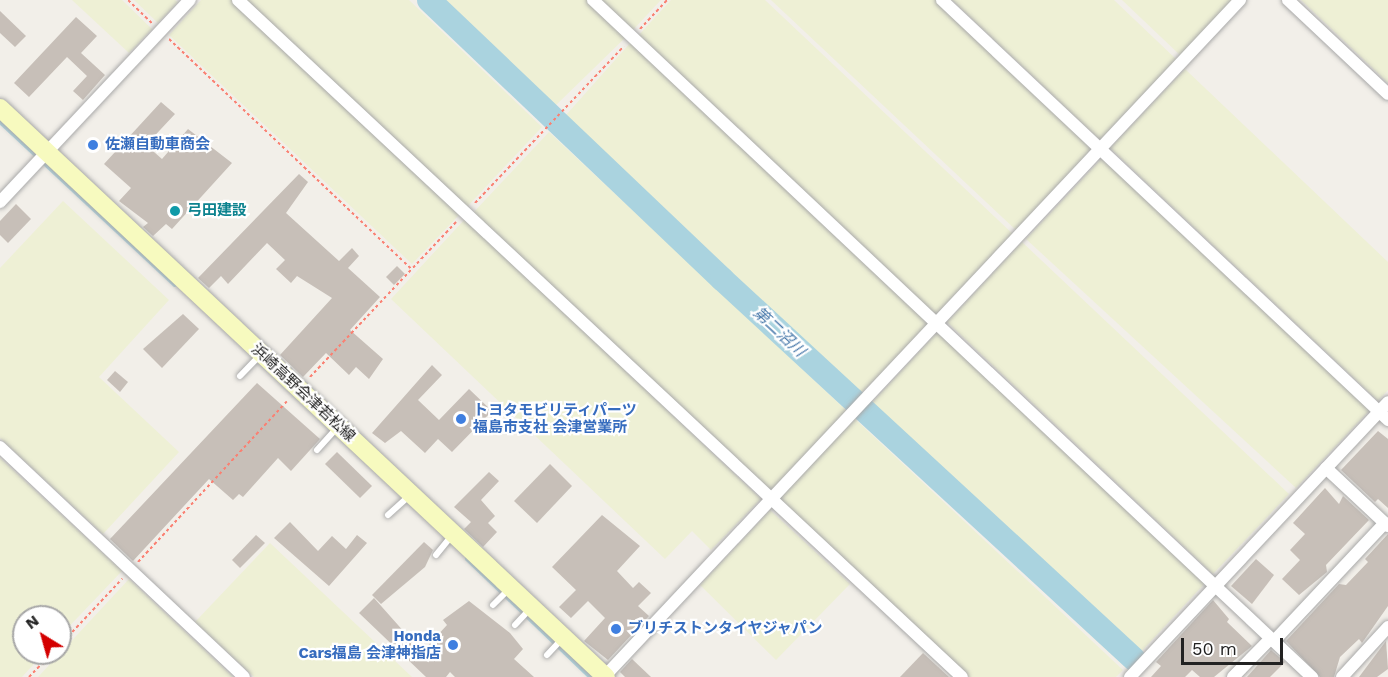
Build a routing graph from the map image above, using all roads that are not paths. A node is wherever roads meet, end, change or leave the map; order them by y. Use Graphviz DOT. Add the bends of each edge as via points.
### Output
graph roads {
  1 [pos="190,0"];
  2 [pos="238,0"];
  3 [pos="593,0"];
  4 [pos="942,0"];
  5 [pos="1240,0"];
  6 [pos="1288,0"];
  7 [pos="1388,94"];
  8 [pos="0,108"];
  9 [pos="1100,149"];
  10 [pos="41,158"];
  11 [pos="0,202"];
  12 [pos="939,322"];
  13 [pos="261,354"];
  14 [pos="240,376"];
  15 [pos="1385,411"];
  16 [pos="338,427"];
  17 [pos="0,447"];
  18 [pos="317,450"];
  19 [pos="1326,468"];
  20 [pos="771,500"];
  21 [pos="404,501"];
  22 [pos="388,515"];
  23 [pos="1387,524"];
  24 [pos="448,539"];
  25 [pos="436,555"];
  26 [pos="1216,585"];
  27 [pos="505,593"];
  28 [pos="493,605"];
  29 [pos="526,613"];
  30 [pos="515,625"];
  31 [pos="1388,627"];
  32 [pos="1273,640"];
  33 [pos="1301,667"];
  34 [pos="959,676"];
  35 [pos="244,677"];
  36 [pos="605,677"];
  37 [pos="1130,677"];
  38 [pos="1233,677"];
  39 [pos="1291,677"];
  40 [pos="1312,677"];
  41 [pos="1342,677"];
  1 -- 10 [label="street"];
  2 -- 20 [label="street"];
  3 -- 12 [label="street"];
  4 -- 9 [label="street"];
  5 -- 9 [label="street"];
  6 -- 7 [label="street"];
  8 -- 10 [label="main road, 浜崎高野会津若松線"];
  9 -- 12 [label="street"];
  9 -- 15 [label="street"];
  10 -- 11 [label="street"];
  10 -- 13 [label="main road, 浜崎高野会津若松線"];
  12 -- 20 [label="street"];
  12 -- 26 [label="street"];
  13 -- 14 [label="lane"];
  13 -- 16 [label="main road, 浜崎高野会津若松線" via="293,394"];
  15 -- 19 [label="street"];
  16 -- 18 [label="lane"];
  16 -- 21 [label="main road, 浜崎高野会津若松線"];
  17 -- 35 [label="street"];
  19 -- 23 [label="street"];
  19 -- 26 [label="street"];
  20 -- 34 [label="street"];
  20 -- 36 [label="street"];
  21 -- 22 [label="lane"];
  21 -- 24 [label="main road, 浜崎高野会津若松線"];
  23 -- 32 [label="street"];
  24 -- 25 [label="lane"];
  24 -- 27 [label="main road, 浜崎高野会津若松線"];
  26 -- 32 [label="street"];
  26 -- 37 [label="street"];
  27 -- 28 [label="lane"];
  27 -- 29 [label="main road, 浜崎高野会津若松線"];
  29 -- 30 [label="lane"];
  29 -- 36 [label="main road, 浜崎高野会津若松線" via="554,648"];
  31 -- 41 [label="street"];
  32 -- 33 [label="street"];
  32 -- 38 [label="street"];
  33 -- 39 [label="street"];
  33 -- 40 [label="street"];
}
